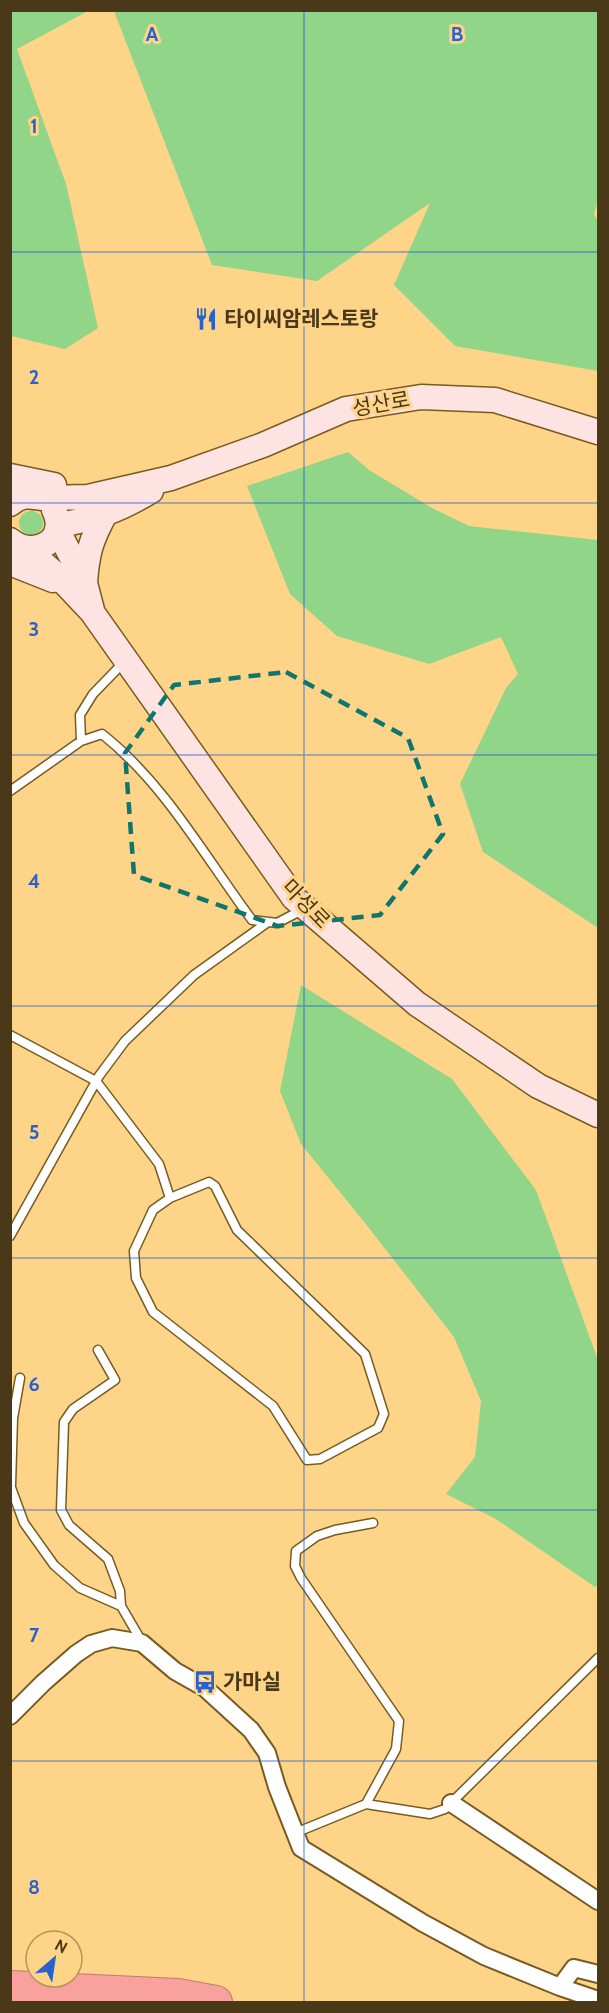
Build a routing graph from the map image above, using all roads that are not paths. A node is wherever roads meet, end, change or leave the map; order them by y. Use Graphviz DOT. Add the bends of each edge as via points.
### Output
graph roads {
  1 [pos="598,432"];
  2 [pos="10,476"];
  3 [pos="171,478"];
  4 [pos="134,488"];
  5 [pos="22,496"];
  6 [pos="105,514"];
  7 [pos="57,527"];
  8 [pos="16,550"];
  9 [pos="75,584"];
  10 [pos="126,660"];
  11 [pos="81,741"];
  12 [pos="10,791"];
  13 [pos="306,908"];
  14 [pos="268,922"];
  15 [pos="10,1035"];
  16 [pos="96,1081"];
  17 [pos="598,1114"];
  18 [pos="170,1198"];
  19 [pos="10,1236"];
  20 [pos="99,1350"];
  21 [pos="20,1378"];
  22 [pos="11,1485"];
  23 [pos="373,1522"];
  24 [pos="121,1606"];
  25 [pos="142,1643"];
  26 [pos="598,1658"];
  27 [pos="10,1716"];
  28 [pos="451,1803"];
  29 [pos="366,1804"];
  30 [pos="295,1833"];
  31 [pos="598,1901"];
  32 [pos="598,1974"];
  33 [pos="10,1987"];
  34 [pos="560,1987"];
  35 [pos="598,2000"];
  36 [pos="216,2002"];
  1 -- 3 [label="main road, 성산로" via="495,400 421,397 346,409"];
  2 -- 4 [label="main road" via="46,485"];
  3 -- 4 [label="main road"];
  3 -- 6 [label="main road"];
  4 -- 5 [label="main road" via="88,497"];
  5 -- 7 [label="main road" via="51,505"];
  6 -- 7 [label="main road"];
  6 -- 9 [label="main road"];
  7 -- 8 [label="main road" via="48,543 40,548"];
  7 -- 9 [label="main road"];
  8 -- 9 [label="main road"];
  9 -- 10 [label="main road, 마성로"];
  10 -- 11 [label="lane" via="93,694 80,715"];
  10 -- 13 [label="main road, 마성로" via="294,898"];
  11 -- 12 [label="lane"];
  11 -- 14 [label="lane" via="102,734 120,747 155,785 252,920"];
  13 -- 14 [label="lane" via="277,922"];
  13 -- 17 [label="main road, 마성로" via="417,1004 538,1086"];
  14 -- 16 [label="lane" via="194,975 125,1041"];
  15 -- 16 [label="lane"];
  16 -- 18 [label="lane" via="159,1164"];
  16 -- 19 [label="lane"];
  18 -- 18 [label="lane" via="153,1210 134,1251 136,1278 153,1312 273,1406 307,1460 320,1459 378,1428 384,1414 364,1354 237,1230 215,1186 209,1182"];
  20 -- 24 [label="lane" via="115,1380 73,1408 64,1422 62,1510 69,1525 108,1559 120,1591"];
  21 -- 22 [label="lane" via="13,1418"];
  22 -- 24 [label="lane" via="24,1523 54,1565 80,1587"];
  23 -- 29 [label="lane" via="316,1536 296,1551 295,1566 399,1721 396,1749"];
  24 -- 25 [label="lane"];
  25 -- 27 [label="street" via="112,1638 91,1644"];
  25 -- 30 [label="street" via="175,1671 205,1688 251,1730 267,1753"];
  26 -- 28 [label="lane"];
  28 -- 29 [label="lane" via="446,1809 429,1814"];
  28 -- 31 [label="street"];
  29 -- 30 [label="lane"];
  30 -- 34 [label="street" via="301,1848 423,1923 484,1956"];
  32 -- 34 [label="street" via="574,1968"];
  33 -- 36 [label="highway" via="178,1995"];
  34 -- 35 [label="street"];
}
